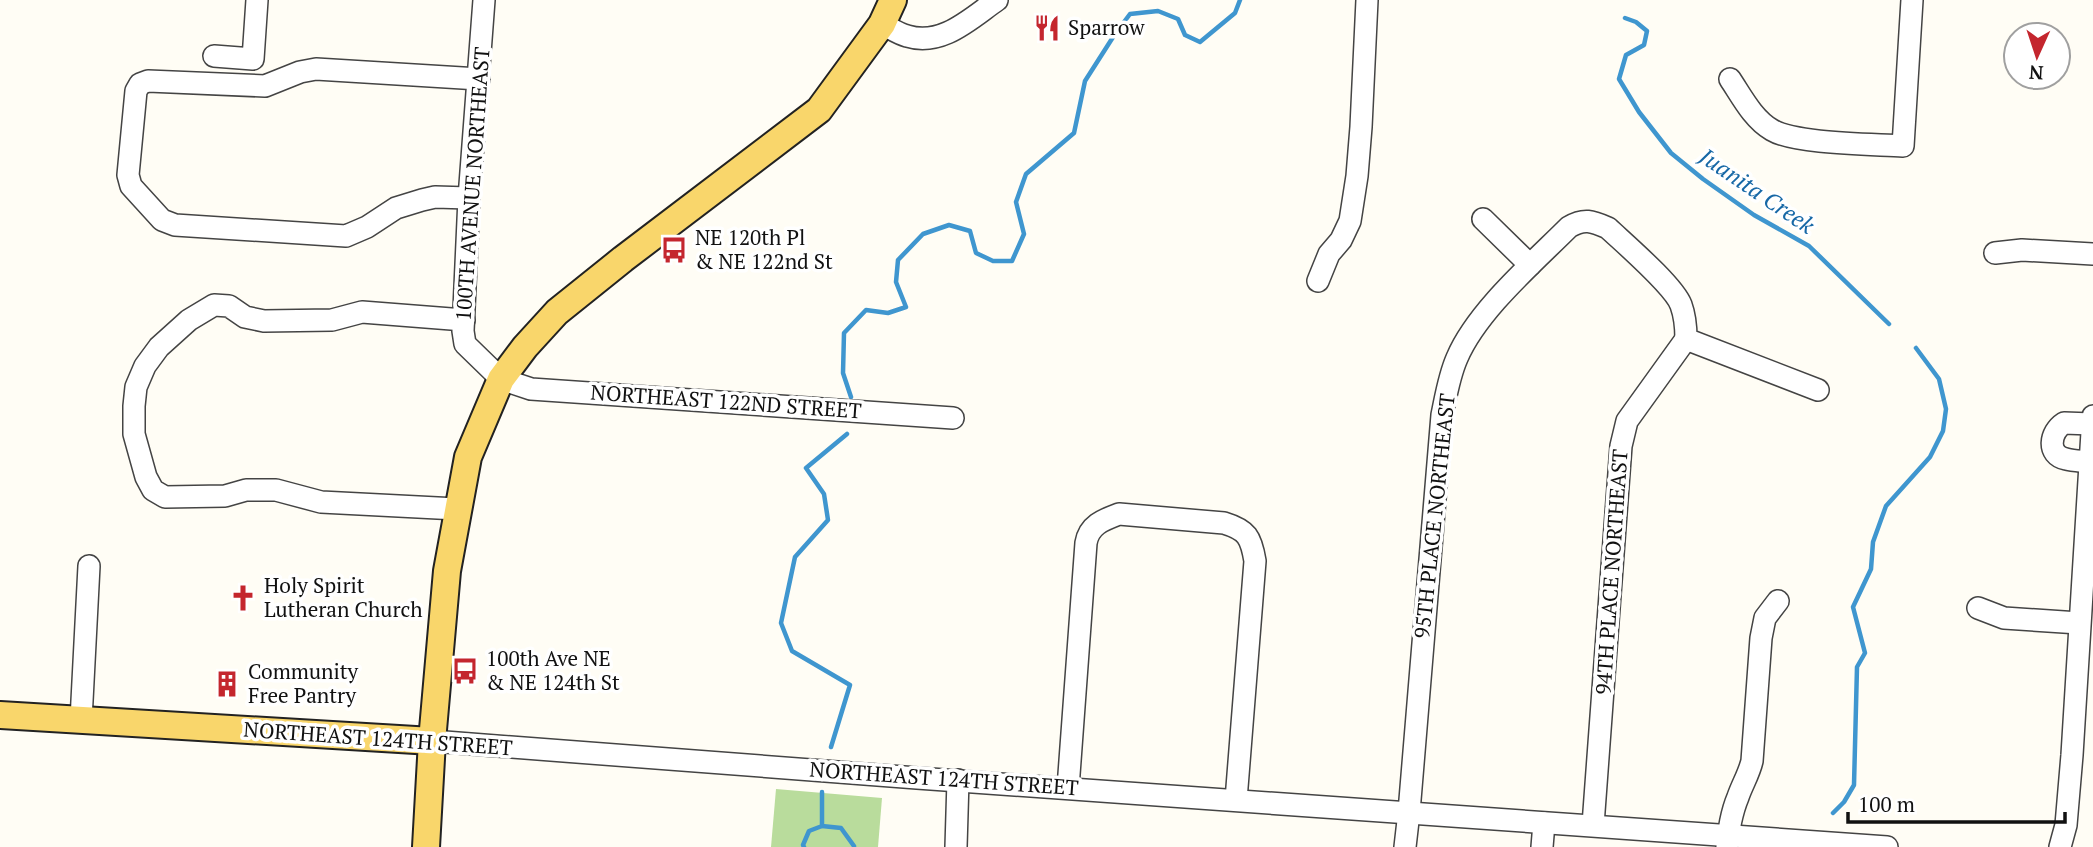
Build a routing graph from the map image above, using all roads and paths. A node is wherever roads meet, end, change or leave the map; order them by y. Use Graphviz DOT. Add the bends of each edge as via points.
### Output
graph roads {
  1 [pos="257,0"];
  2 [pos="484,0"];
  3 [pos="893,0"];
  4 [pos="997,0"];
  5 [pos="1367,0"];
  6 [pos="1912,0"];
  7 [pos="882,24"];
  8 [pos="214,56"];
  9 [pos="479,79"];
  10 [pos="1730,79"];
  11 [pos="469,198"];
  12 [pos="1482,219"];
  13 [pos="1995,253"];
  14 [pos="2093,254"];
  15 [pos="1531,265"];
  16 [pos="1318,281"];
  17 [pos="464,320"];
  18 [pos="1686,338"];
  19 [pos="501,379"];
  20 [pos="1818,390"];
  21 [pos="2093,416"];
  22 [pos="953,418"];
  23 [pos="2092,424"];
  24 [pos="2090,462"];
  25 [pos="457,509"];
  26 [pos="89,566"];
  27 [pos="1778,601"];
  28 [pos="1978,608"];
  29 [pos="2079,623"];
  30 [pos="2086,648"];
  31 [pos="0,715"];
  32 [pos="81,719"];
  33 [pos="432,741"];
  34 [pos="958,780"];
  35 [pos="1068,788"];
  36 [pos="1236,800"];
  37 [pos="1409,812"];
  38 [pos="1544,823"];
  39 [pos="1593,825"];
  40 [pos="1728,841"];
  41 [pos="426,847"];
  42 [pos="956,847"];
  43 [pos="1405,847"];
  44 [pos="1542,847"];
  45 [pos="1881,847"];
  46 [pos="1888,847"];
  47 [pos="2060,847"];
  1 -- 8 [label="street" via="253,59"];
  2 -- 9 [label="street, 100TH AVENUE NORTHEAST"];
  3 -- 7 [label="main road"];
  4 -- 7 [label="street" via="948,34 909,37"];
  5 -- 16 [label="street" via="1360,139 1350,221"];
  6 -- 10 [label="street" via="1903,146 1793,138 1772,131 1755,116"];
  7 -- 19 [label="main road" via="819,110 556,312"];
  9 -- 11 [label="street, 100TH AVENUE NORTHEAST"];
  9 -- 11 [label="street" via="316,69 265,86 148,81 136,91 129,163 131,186 162,220 175,225 346,236 396,208 435,197"];
  11 -- 17 [label="street, 100TH AVENUE NORTHEAST"];
  12 -- 15 [label="street"];
  13 -- 14 [label="street"];
  15 -- 18 [label="street, 95TH PLACE NORTHEAST" via="1580,220 1608,228 1672,290 1681,303"];
  15 -- 37 [label="street, 95TH PLACE NORTHEAST" via="1475,327 1449,380"];
  17 -- 19 [label="street, 100TH AVENUE NORTHEAST" via="465,344"];
  17 -- 25 [label="street" via="362,312 332,320 264,321 245,317 229,306 214,305 159,347 140,377 134,405 134,434 146,477 164,497 276,490 321,502"];
  18 -- 20 [label="street"];
  18 -- 39 [label="street, 94TH PLACE NORTHEAST" via="1627,421 1621,446"];
  19 -- 22 [label="street, NORTHEAST 122ND STREET" via="531,389"];
  19 -- 25 [label="main road" via="468,457"];
  21 -- 23 [label="street"];
  23 -- 24 [label="street"];
  23 -- 24 [label="street" via="2064,423 2055,430 2052,441 2055,452 2065,459"];
  24 -- 29 [label="street"];
  25 -- 33 [label="main road"];
  26 -- 32 [label="street"];
  27 -- 40 [label="street" via="1765,618 1752,761"];
  28 -- 29 [label="street" via="2004,618"];
  29 -- 30 [label="street"];
  30 -- 47 [label="street"];
  31 -- 32 [label="main road, NORTHEAST 124TH STREET"];
  32 -- 33 [label="main road, NORTHEAST 124TH STREET"];
  33 -- 34 [label="street, NORTHEAST 124TH STREET"];
  33 -- 41 [label="main road"];
  34 -- 35 [label="street, NORTHEAST 124TH STREET"];
  34 -- 42 [label="street"];
  35 -- 36 [label="street, NORTHEAST 124TH STREET"];
  35 -- 36 [label="street" via="1086,543 1093,526 1119,514 1224,523 1247,534 1252,546 1255,561"];
  36 -- 37 [label="street, NORTHEAST 124TH STREET"];
  37 -- 38 [label="street, NORTHEAST 124TH STREET"];
  37 -- 43 [label="street, 95TH PLACE NORTHEAST"];
  38 -- 39 [label="street, NORTHEAST 124TH STREET"];
  38 -- 44 [label="street"];
  39 -- 40 [label="street, NORTHEAST 124TH STREET"];
  40 -- 45 [label="street, NORTHEAST 124TH STREET"];
  45 -- 46 [label="street, NORTHEAST 124TH STREET"];
}
